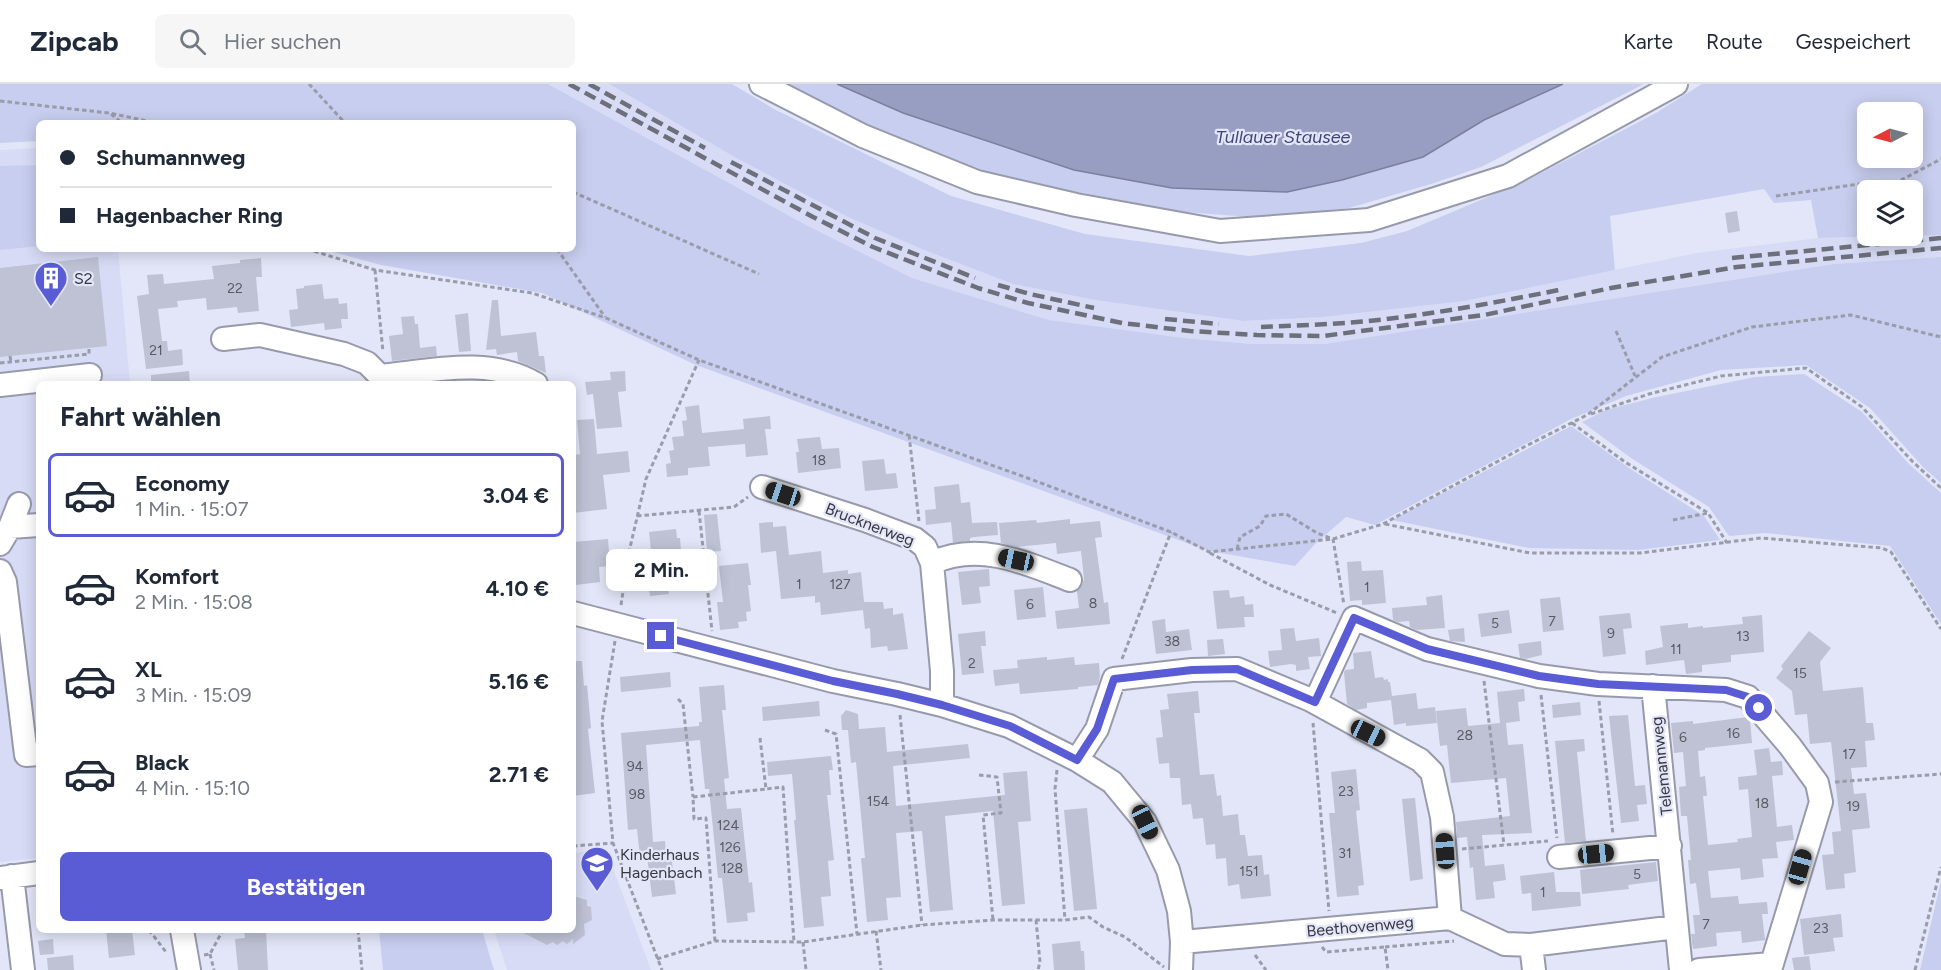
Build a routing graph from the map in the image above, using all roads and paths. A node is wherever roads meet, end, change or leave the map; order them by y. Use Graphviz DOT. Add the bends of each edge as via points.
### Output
graph roads {
  1 [pos="309,84"];
  2 [pos="761,84"];
  3 [pos="1676,84"];
  4 [pos="0,101"];
  5 [pos="109,113"];
  6 [pos="118,120"];
  7 [pos="143,120"];
  8 [pos="342,120"];
  9 [pos="1941,159"];
  10 [pos="576,193"];
  11 [pos="1776,196"];
  12 [pos="317,252"];
  13 [pos="559,252"];
  14 [pos="375,270"];
  15 [pos="759,274"];
  16 [pos="606,318"];
  17 [pos="1616,331"];
  18 [pos="1941,338"];
  19 [pos="223,339"];
  20 [pos="89,348"];
  21 [pos="47,352"];
  22 [pos="10,356"];
  23 [pos="48,358"];
  24 [pos="699,360"];
  25 [pos="11,362"];
  26 [pos="0,363"];
  27 [pos="90,375"];
  28 [pos="1636,377"];
  29 [pos="382,380"];
  30 [pos="530,381"];
  31 [pos="0,385"];
  32 [pos="1587,415"];
  33 [pos="1572,423"];
  34 [pos="909,435"];
  35 [pos="762,487"];
  36 [pos="1941,488"];
  37 [pos="19,504"];
  38 [pos="699,510"];
  39 [pos="1708,513"];
  40 [pos="637,516"];
  41 [pos="1673,520"];
  42 [pos="1383,524"];
  43 [pos="36,526"];
  44 [pos="1171,532"];
  45 [pos="5,536"];
  46 [pos="915,539"];
  47 [pos="1334,539"];
  48 [pos="1727,543"];
  49 [pos="1237,549"];
  50 [pos="1209,552"];
  51 [pos="932,563"];
  52 [pos="0,571"];
  53 [pos="1070,580"];
  54 [pos="576,614"];
  55 [pos="620,614"];
  56 [pos="1941,629"];
  57 [pos="617,633"];
  58 [pos="714,650"];
  59 [pos="1482,662"];
  60 [pos="1539,676"];
  61 [pos="1114,679"];
  62 [pos="1598,684"];
  63 [pos="1653,686"];
  64 [pos="897,694"];
  65 [pos="678,699"];
  66 [pos="1313,701"];
  67 [pos="942,705"];
  68 [pos="825,730"];
  69 [pos="760,738"];
  70 [pos="36,754"];
  71 [pos="1071,757"];
  72 [pos="1941,774"];
  73 [pos="979,775"];
  74 [pos="1817,783"];
  75 [pos="766,789"];
  76 [pos="693,797"];
  77 [pos="613,843"];
  78 [pos="1504,845"];
  79 [pos="576,846"];
  80 [pos="1670,846"];
  81 [pos="1445,851"];
  82 [pos="1614,852"];
  83 [pos="1559,858"];
  84 [pos="1941,867"];
  85 [pos="36,873"];
  86 [pos="6,877"];
  87 [pos="1450,918"];
  88 [pos="993,920"];
  89 [pos="1036,920"];
  90 [pos="1065,920"];
  91 [pos="922,925"];
  92 [pos="1676,927"];
  93 [pos="1320,929"];
  94 [pos="876,931"];
  95 [pos="152,933"];
  96 [pos="182,933"];
  97 [pos="221,933"];
  98 [pos="358,933"];
  99 [pos="857,934"];
  100 [pos="1464,940"];
  101 [pos="715,941"];
  102 [pos="794,942"];
  103 [pos="802,942"];
  104 [pos="1182,942"];
  105 [pos="1531,945"];
  106 [pos="1385,947"];
  107 [pos="210,954"];
  108 [pos="657,959"];
  109 [pos="181,961"];
  110 [pos="1771,967"];
  111 [pos="1176,969"];
  112 [pos="23,970"];
  113 [pos="213,970"];
  114 [pos="362,970"];
  115 [pos="662,970"];
  116 [pos="806,970"];
  117 [pos="881,970"];
  118 [pos="1038,970"];
  119 [pos="1388,970"];
  120 [pos="1534,970"];
  121 [pos="1681,970"];
  122 [pos="1699,970"];
  123 [pos="1915,970"];
  1 -- 8 [label="path"];
  2 -- 3 [label="street" via="863,136 977,182 1220,231 1368,220 1508,176"];
  4 -- 5 [label="path"];
  5 -- 6 [label="path"];
  5 -- 7 [label="path"];
  9 -- 11 [label="path" via="1888,188 1858,184"];
  10 -- 15 [label="path"];
  12 -- 14 [label="path"];
  13 -- 16 [label="path"];
  14 -- 16 [label="path" via="532,293"];
  14 -- 29 [label="path" via="384,355"];
  16 -- 24 [label="path"];
  17 -- 28 [label="path"];
  18 -- 28 [label="path" via="1851,315 1752,327 1662,357"];
  19 -- 29 [label="street" via="260,335 344,354 367,363"];
  20 -- 23 [label="path" via="89,354"];
  21 -- 23 [label="path"];
  22 -- 25 [label="path"];
  23 -- 25 [label="path"];
  24 -- 34 [label="path"];
  24 -- 40 [label="path" via="646,479"];
  25 -- 26 [label="path"];
  27 -- 31 [label="street"];
  28 -- 32 [label="path"];
  29 -- 30 [label="street" via="479,366"];
  32 -- 33 [label="path"];
  32 -- 36 [label="path" via="1721,376 1806,369 1863,407"];
  33 -- 39 [label="path" via="1625,462"];
  33 -- 42 [label="path"];
  34 -- 44 [label="path"];
  34 -- 46 [label="path" via="920,527"];
  35 -- 38 [label="path" via="734,507"];
  35 -- 46 [label="street, Brucknerweg"];
  37 -- 45 [label="street"];
  38 -- 40 [label="path"];
  38 -- 58 [label="path"];
  39 -- 41 [label="path"];
  39 -- 48 [label="path"];
  40 -- 55 [label="path"];
  42 -- 47 [label="path"];
  42 -- 48 [label="path" via="1530,553 1640,553"];
  43 -- 45 [label="street"];
  44 -- 50 [label="path"];
  44 -- 61 [label="path"];
  46 -- 51 [label="street, Brucknerweg" via="925,547"];
  47 -- 49 [label="path"];
  47 -- 49 [label="path" via="1286,514 1266,516 1260,526 1240,537"];
  47 -- 50 [label="path" via="1345,615 1270,585"];
  48 -- 56 [label="path" via="1761,538 1882,548 1891,552"];
  49 -- 50 [label="path"];
  51 -- 53 [label="street" via="945,557 985,553"];
  51 -- 67 [label="street, Brucknerweg"];
  52 -- 70 [label="street" via="5,582 26,755"];
  54 -- 58 [label="street"];
  57 -- 77 [label="path" via="602,722"];
  58 -- 64 [label="street"];
  59 -- 60 [label="street"];
  59 -- 66 [label="street" via="1427,649 1354,618"];
  59 -- 78 [label="path"];
  60 -- 62 [label="street"];
  60 -- 78 [label="path" via="1557,840"];
  61 -- 66 [label="street" via="1237,669"];
  61 -- 71 [label="street" via="1097,729"];
  62 -- 63 [label="street"];
  62 -- 82 [label="path"];
  63 -- 74 [label="street" via="1726,690 1748,697"];
  63 -- 80 [label="street, Telemannweg"];
  64 -- 67 [label="street"];
  64 -- 91 [label="path"];
  65 -- 76 [label="path" via="683,705"];
  66 -- 81 [label="street" via="1336,726 1403,749 1432,772 1443,817"];
  66 -- 93 [label="path"];
  67 -- 71 [label="street" via="1010,726"];
  68 -- 99 [label="path" via="836,735"];
  69 -- 75 [label="path"];
  71 -- 90 [label="path" via="1056,772 1055,789"];
  71 -- 104 [label="street" via="1112,782 1145,822 1168,870"];
  72 -- 74 [label="path"];
  73 -- 88 [label="path" via="997,777 1001,813 983,815"];
  74 -- 110 [label="street" via="1821,802"];
  75 -- 76 [label="path"];
  75 -- 102 [label="path" via="783,787"];
  76 -- 101 [label="path" via="694,819 706,818"];
  77 -- 79 [label="path"];
  77 -- 108 [label="path"];
  78 -- 81 [label="path"];
  80 -- 82 [label="street"];
  80 -- 92 [label="street, Telemannweg"];
  81 -- 87 [label="street"];
  82 -- 83 [label="street"];
  84 -- 123 [label="path"];
  85 -- 86 [label="street"];
  86 -- 112 [label="street"];
  87 -- 93 [label="street, Beethovenweg"];
  87 -- 105 [label="street" via="1505,944"];
  88 -- 89 [label="path"];
  88 -- 91 [label="path"];
  89 -- 90 [label="path"];
  89 -- 118 [label="path"];
  90 -- 111 [label="path" via="1089,917 1164,966"];
  91 -- 94 [label="path"];
  92 -- 105 [label="street"];
  92 -- 121 [label="street"];
  93 -- 104 [label="street, Beethovenweg"];
  93 -- 106 [label="path" via="1326,952"];
  94 -- 99 [label="path"];
  94 -- 117 [label="path"];
  95 -- 109 [label="path"];
  96 -- 109 [label="street"];
  97 -- 107 [label="path"];
  98 -- 114 [label="path"];
  99 -- 103 [label="path"];
  100 -- 106 [label="path"];
  101 -- 102 [label="path"];
  101 -- 108 [label="path"];
  102 -- 103 [label="path"];
  103 -- 116 [label="path"];
  104 -- 111 [label="street"];
  105 -- 120 [label="street"];
  106 -- 119 [label="path"];
  107 -- 109 [label="path"];
  107 -- 113 [label="path"];
  108 -- 115 [label="path"];
  110 -- 122 [label="street"];
}
